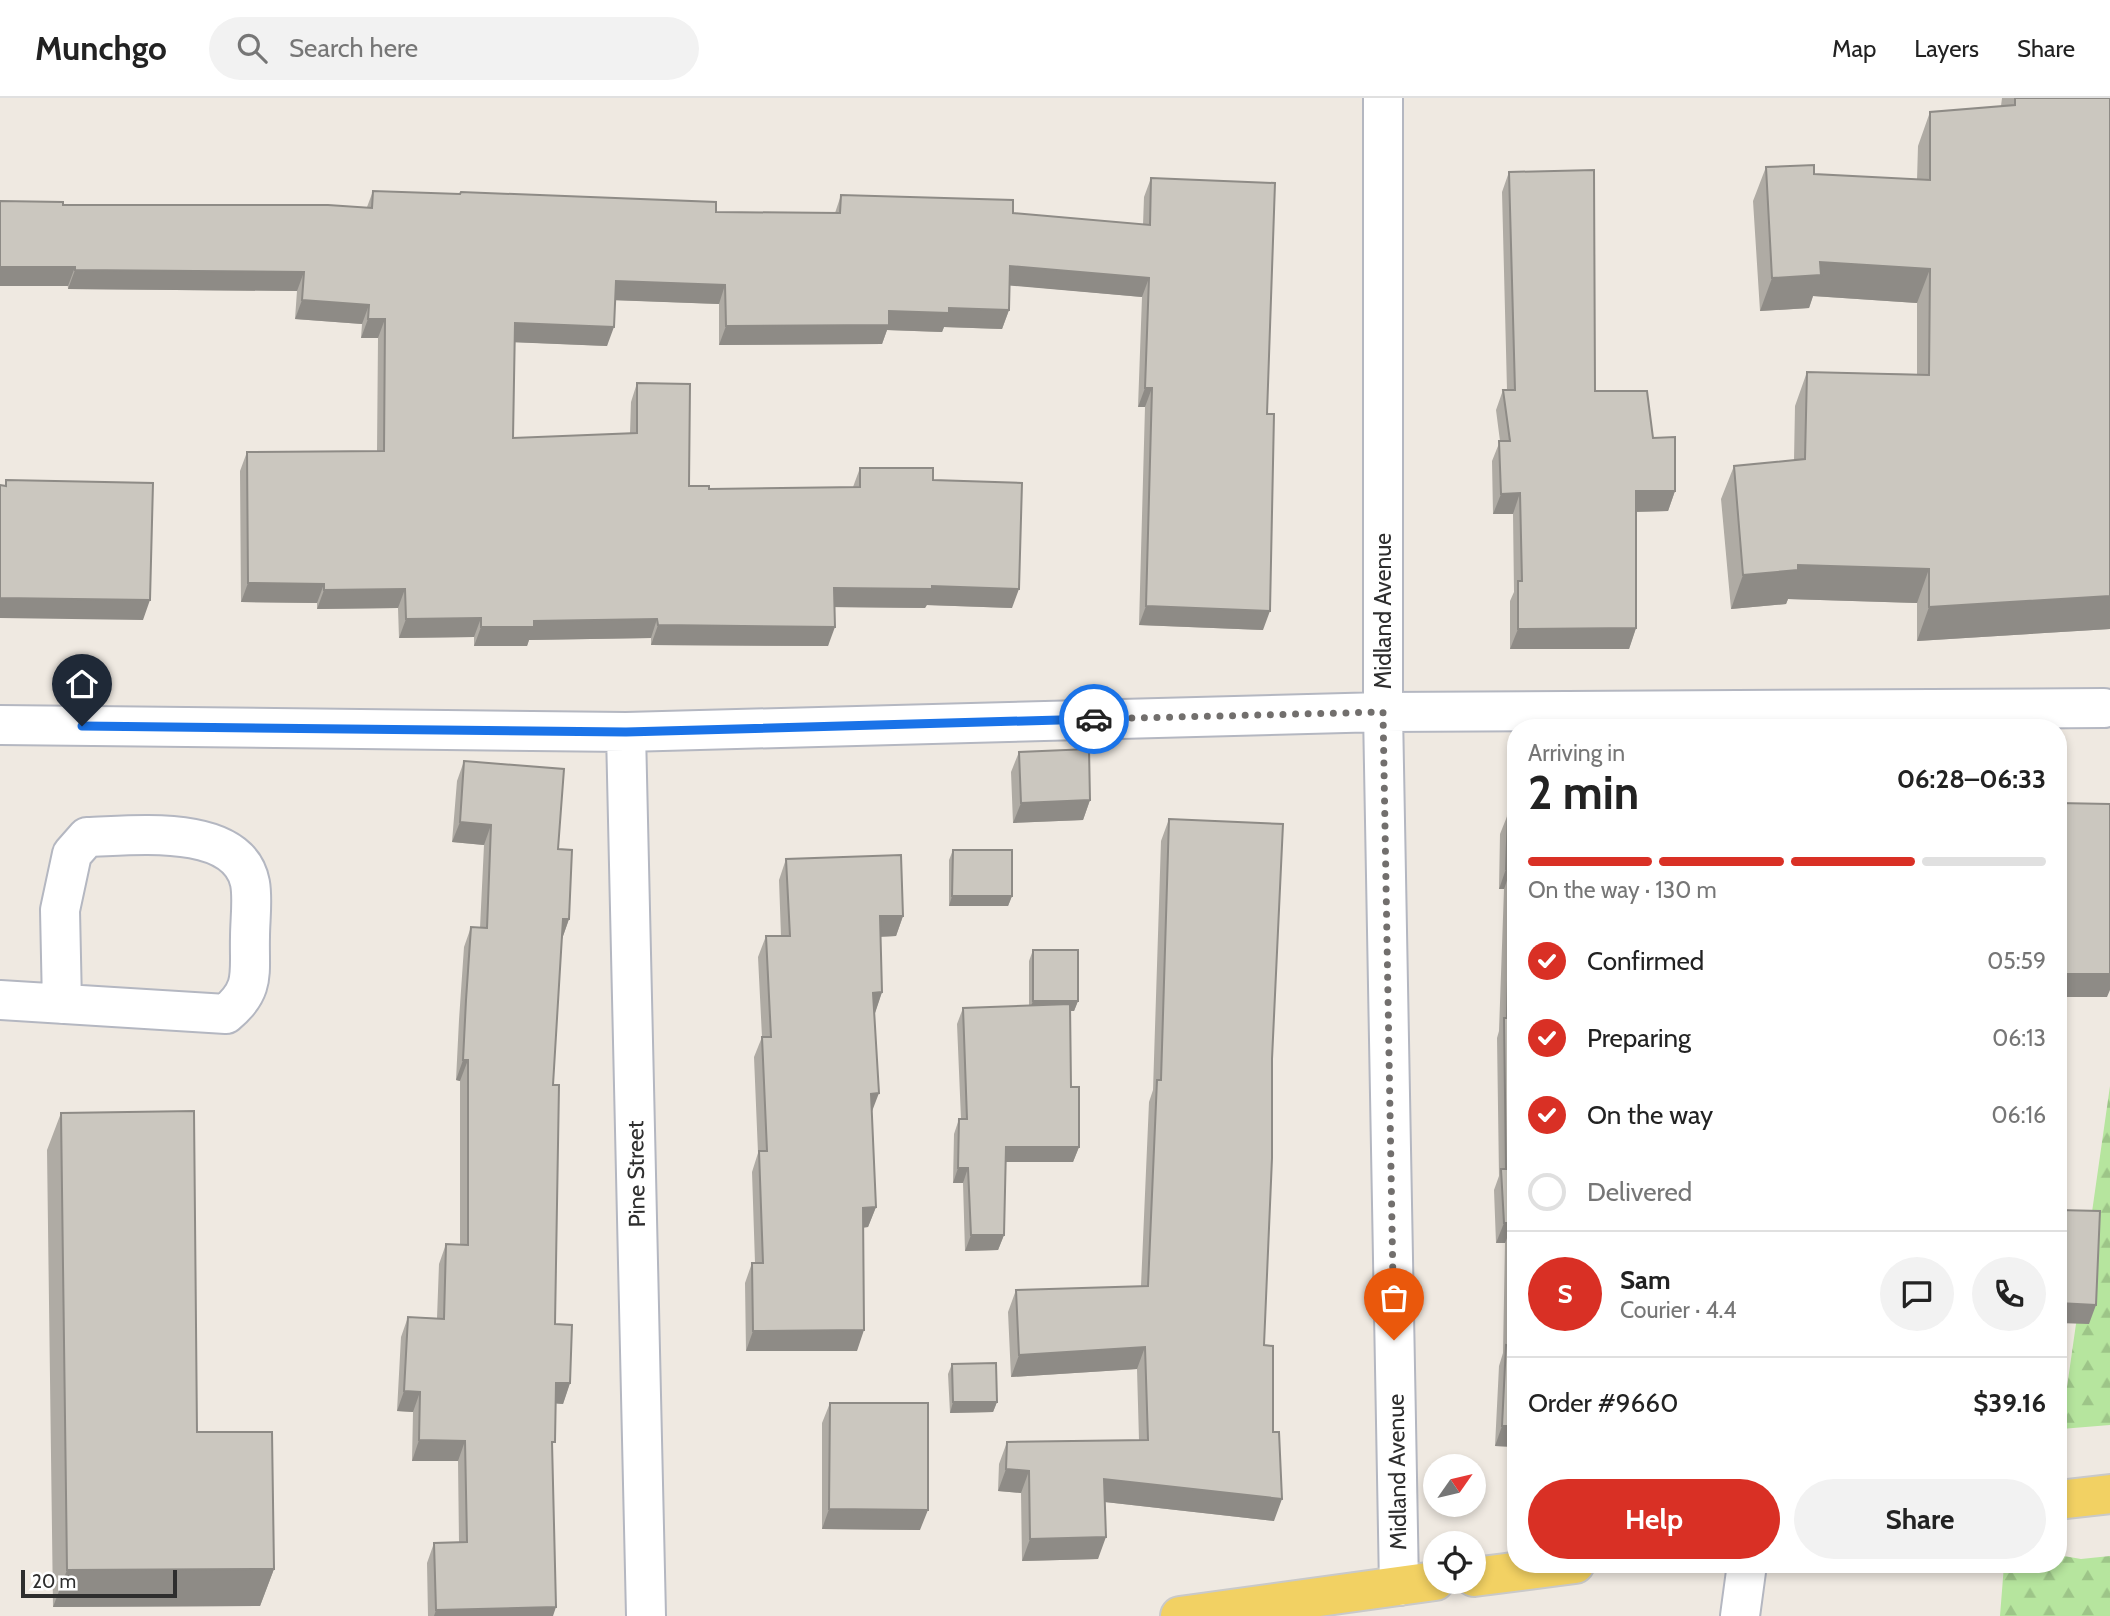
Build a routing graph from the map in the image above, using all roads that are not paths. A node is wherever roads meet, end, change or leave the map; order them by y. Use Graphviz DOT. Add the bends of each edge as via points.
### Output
graph roads {
  1 [pos="1383,98"];
  2 [pos="2104,708"];
  3 [pos="1383,712"];
  4 [pos="0,725"];
  5 [pos="626,732"];
  6 [pos="0,1000"];
  7 [pos="62,1004"];
  8 [pos="2110,1494"];
  9 [pos="2067,1499"];
  10 [pos="1507,1573"];
  11 [pos="1746,1573"];
  12 [pos="1486,1575"];
  13 [pos="1417,1584"];
  14 [pos="646,1616"];
  15 [pos="1180,1616"];
  16 [pos="1740,1616"];
  1 -- 3 [label="street, Midland Avenue"];
  2 -- 3 [label="street"];
  3 -- 5 [label="street"];
  3 -- 13 [label="street, Midland Avenue"];
  4 -- 5 [label="street"];
  5 -- 14 [label="street, Pine Street"];
  6 -- 7 [label="street"];
  7 -- 7 [label="street" via="226,1014 243,1000 249,981 250,881 236,860 217,845 191,836 87,837 72,854 60,910"];
  8 -- 9 [label="main road"];
  10 -- 12 [label="main road"];
  11 -- 16 [label="street"];
  13 -- 15 [label="main road"];
}
